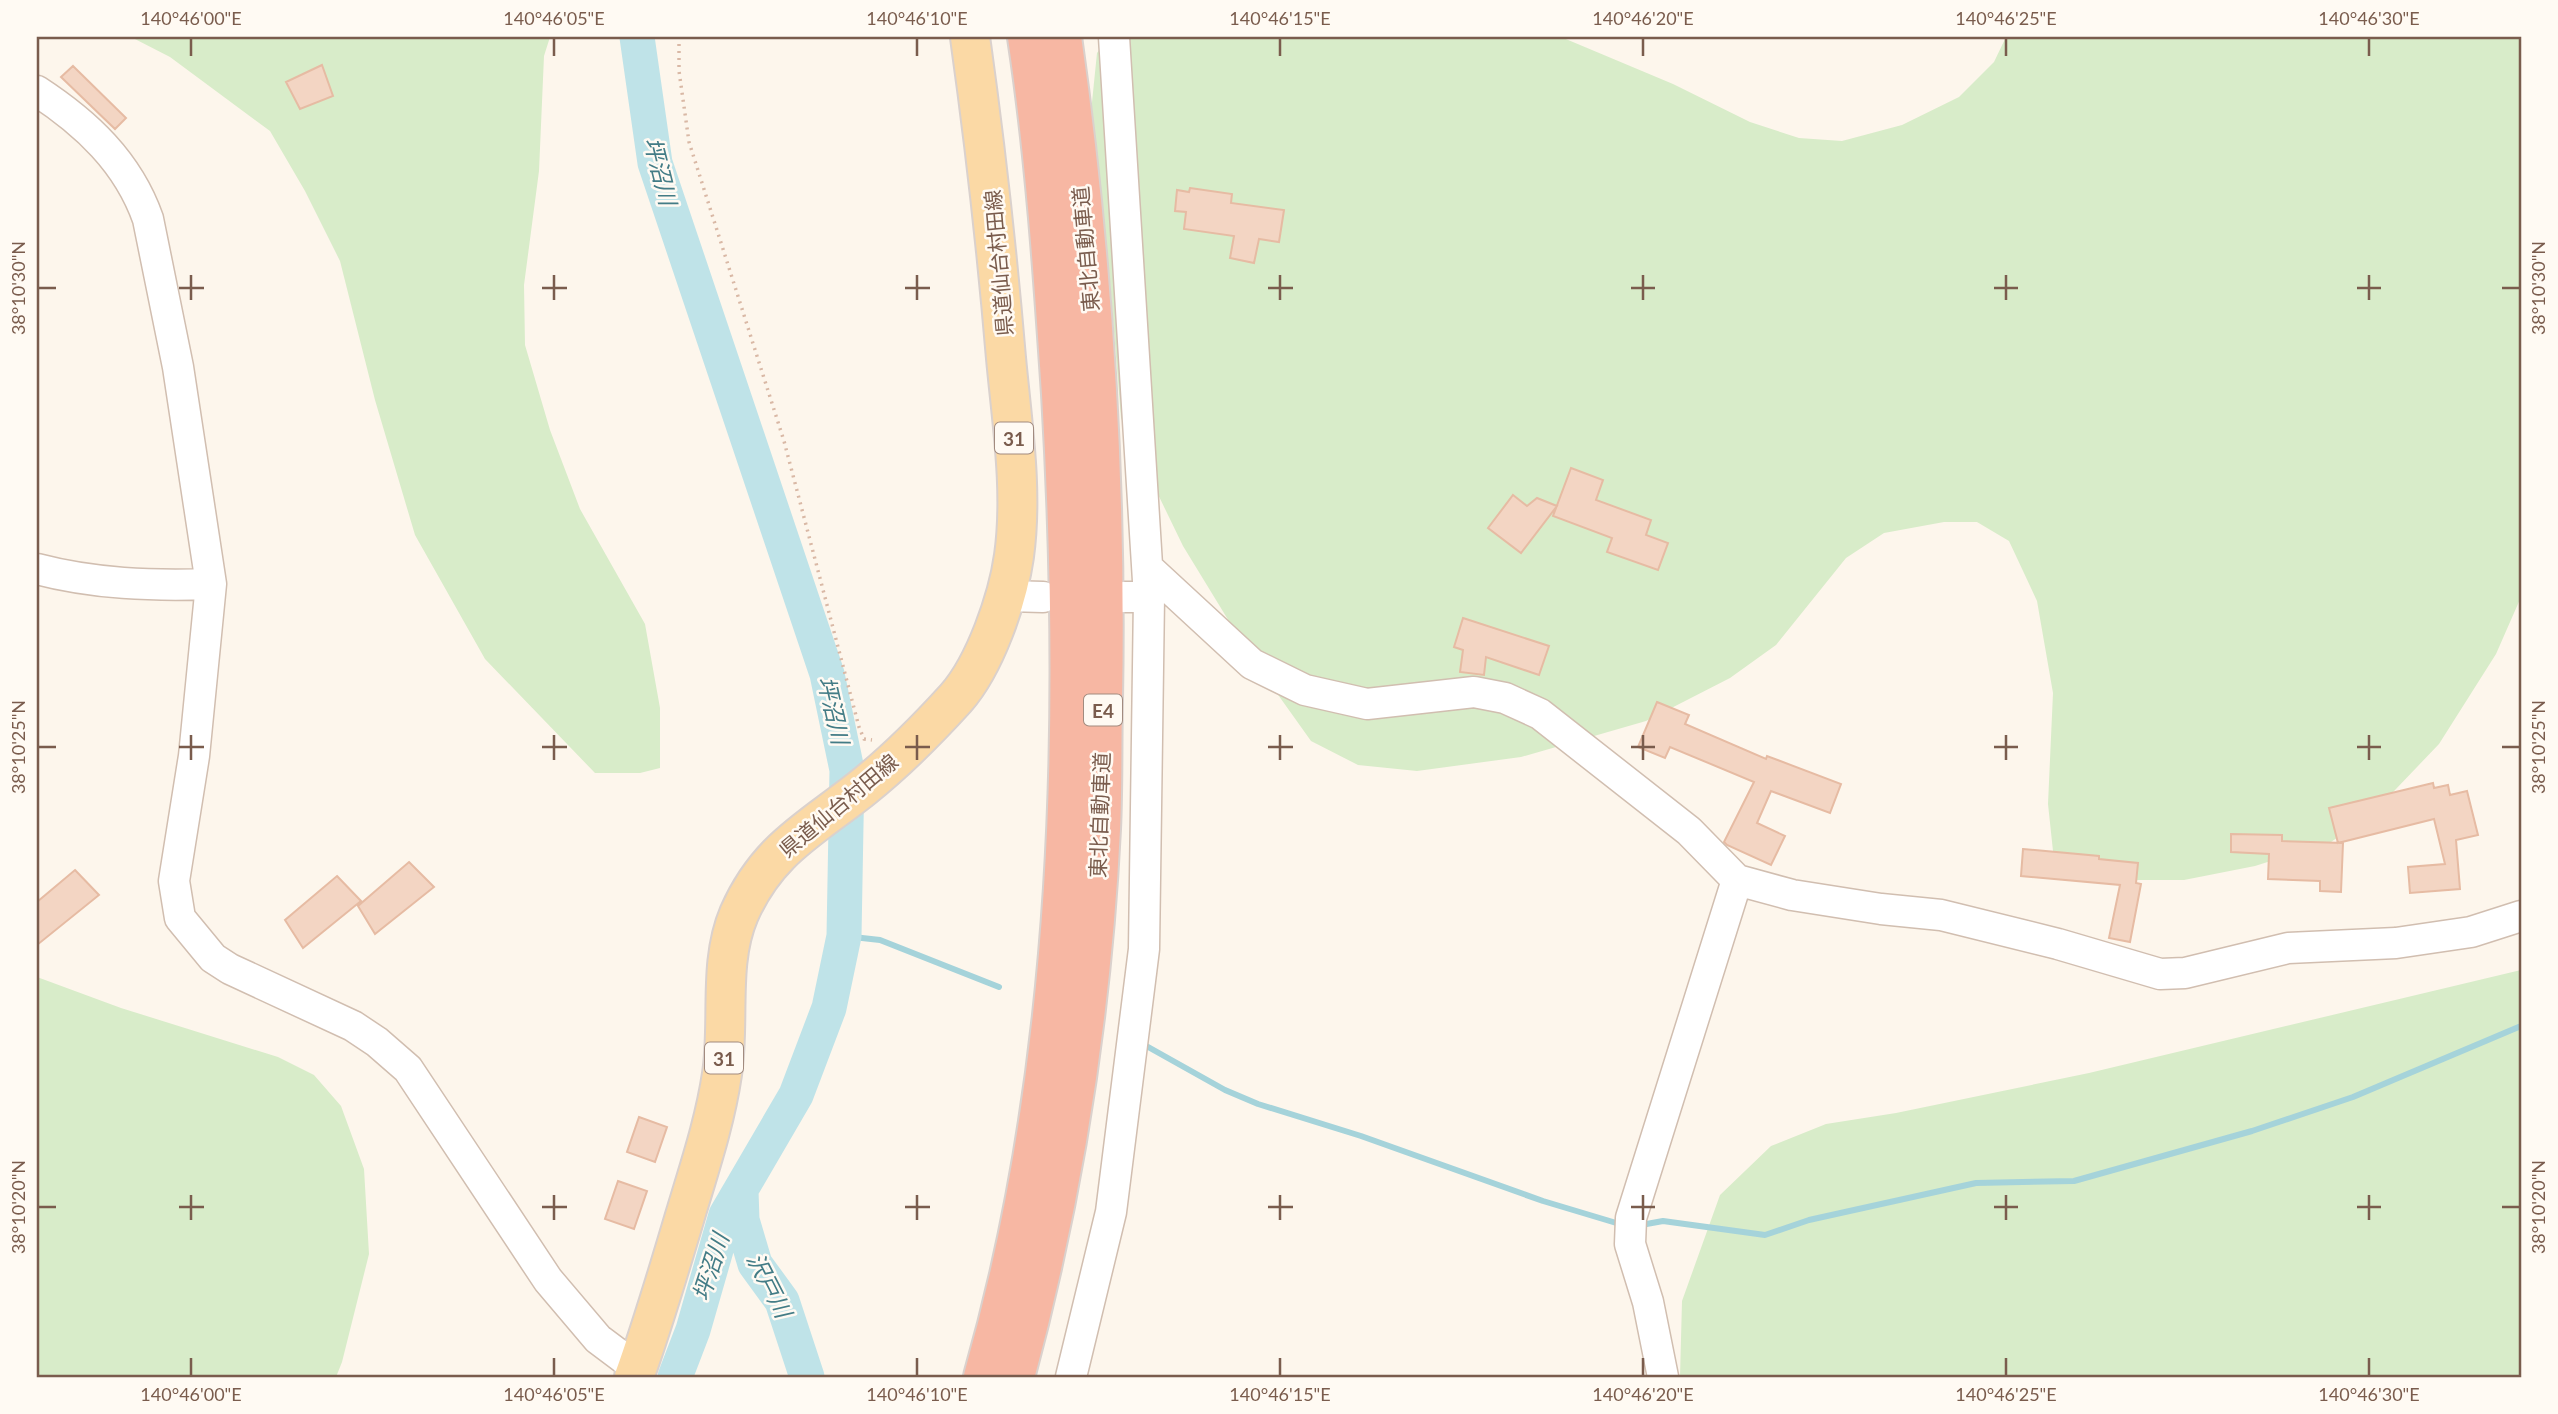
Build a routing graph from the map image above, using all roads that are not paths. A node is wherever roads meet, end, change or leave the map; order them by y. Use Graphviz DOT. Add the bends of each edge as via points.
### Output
graph roads {
  1 [pos="970,37"];
  2 [pos="1027,37"];
  3 [pos="1062,37"];
  4 [pos="1114,37"];
  5 [pos="37,90"];
  6 [pos="37,569"];
  7 [pos="211,584"];
  8 [pos="1140,587"];
  9 [pos="1737,880"];
  10 [pos="2521,916"];
  11 [pos="636,1373"];
  12 [pos="983,1377"];
  13 [pos="1015,1377"];
  14 [pos="1071,1377"];
  15 [pos="1663,1377"];
  1 -- 11 [label="main road, 県道仙台村田線 / 31" via="989,171 1014,447 1014,556 1025,596 959,694 916,740 863,788 794,838 752,887 729,950 722,1076 710,1130"];
  2 -- 12 [label="highway, 東北自動車道 / E4" via="1048,211 1066,480 1068,771 1059,931 1038,1115 1012,1261"];
  3 -- 13 [label="highway, 東北自動車道 / E4" via="1086,237 1103,522 1101,829 1074,1092 1036,1298"];
  4 -- 8 [label="street" via="1136,408"];
  5 -- 7 [label="street" via="98,137 141,198 178,367"];
  6 -- 7 [label="street" via="142,585"];
  7 -- 11 [label="street" via="194,756 174,881 180,918 213,958 353,1026 408,1069 548,1280 598,1339"];
  8 -- 9 [label="street" via="1252,664 1305,690 1367,704 1474,692 1505,698 1540,714 1689,831"];
  8 -- 14 [label="street" via="1144,949 1111,1212"];
  9 -- 10 [label="street" via="1792,894 1941,915 2160,974 2185,973 2288,948 2396,943 2471,932"];
  9 -- 15 [label="street" via="1630,1225"];
}
